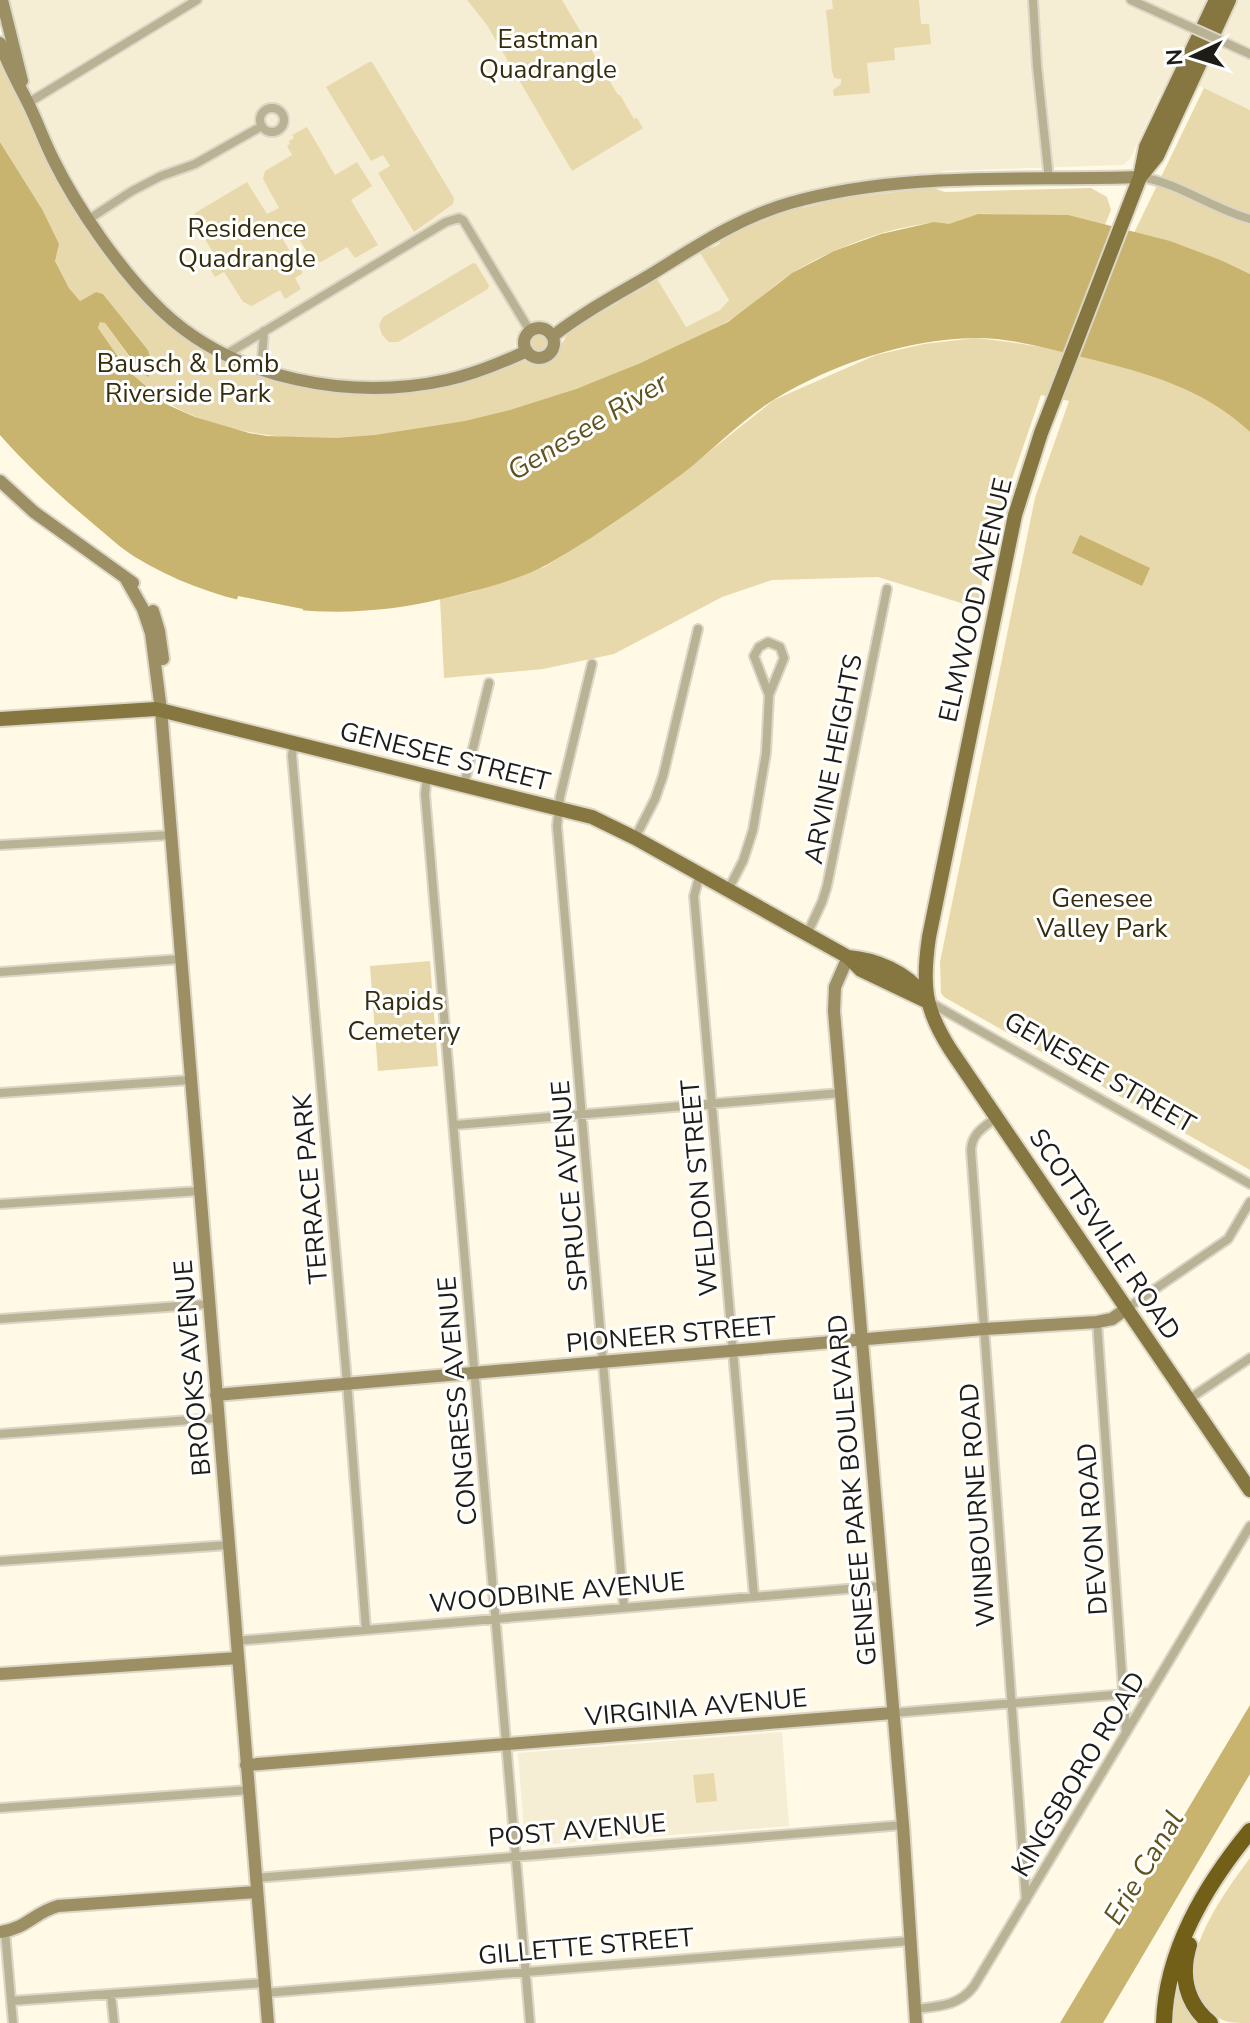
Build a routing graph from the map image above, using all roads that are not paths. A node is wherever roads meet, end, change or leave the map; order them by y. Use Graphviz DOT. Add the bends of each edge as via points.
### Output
graph roads {
  1 [pos="2,0"];
  2 [pos="197,0"];
  3 [pos="1033,0"];
  4 [pos="1131,0"];
  5 [pos="1225,3"];
  6 [pos="0,43"];
  7 [pos="1250,54"];
  8 [pos="28,103"];
  9 [pos="262,126"];
  10 [pos="1140,177"];
  11 [pos="1049,179"];
  12 [pos="89,219"];
  13 [pos="1250,219"];
  14 [pos="264,331"];
  15 [pos="530,331"];
  16 [pos="553,336"];
  17 [pos="527,351"];
  18 [pos="225,355"];
  19 [pos="268,372"];
  20 [pos="0,481"];
  21 [pos="887,589"];
  22 [pos="698,629"];
  23 [pos="592,664"];
  24 [pos="489,683"];
  25 [pos="769,695"];
  26 [pos="161,710"];
  27 [pos="0,719"];
  28 [pos="294,744"];
  29 [pos="427,776"];
  30 [pos="464,785"];
  31 [pos="558,808"];
  32 [pos="171,835"];
  33 [pos="635,838"];
  34 [pos="0,845"];
  35 [pos="700,874"];
  36 [pos="728,890"];
  37 [pos="807,934"];
  38 [pos="848,957"];
  39 [pos="181,959"];
  40 [pos="0,972"];
  41 [pos="926,1001"];
  42 [pos="190,1080"];
  43 [pos="0,1093"];
  44 [pos="841,1093"];
  45 [pos="712,1103"];
  46 [pos="583,1115"];
  47 [pos="996,1118"];
  48 [pos="455,1125"];
  49 [pos="1250,1184"];
  50 [pos="200,1191"];
  51 [pos="1250,1202"];
  52 [pos="0,1204"];
  53 [pos="209,1304"];
  54 [pos="1126,1309"];
  55 [pos="0,1319"];
  56 [pos="1097,1322"];
  57 [pos="984,1329"];
  58 [pos="862,1340"];
  59 [pos="732,1351"];
  60 [pos="1250,1358"];
  61 [pos="604,1362"];
  62 [pos="475,1373"];
  63 [pos="347,1382"];
  64 [pos="216,1395"];
  65 [pos="1189,1399"];
  66 [pos="218,1418"];
  67 [pos="0,1434"];
  68 [pos="1250,1490"];
  69 [pos="1250,1526"];
  70 [pos="229,1545"];
  71 [pos="0,1561"];
  72 [pos="882,1586"];
  73 [pos="754,1596"];
  74 [pos="624,1608"];
  75 [pos="496,1619"];
  76 [pos="366,1630"];
  77 [pos="236,1641"];
  78 [pos="238,1658"];
  79 [pos="0,1674"];
  80 [pos="1150,1692"];
  81 [pos="1124,1694"];
  82 [pos="1012,1703"];
  83 [pos="893,1713"];
  84 [pos="1126,1733"];
  85 [pos="506,1744"];
  86 [pos="246,1765"];
  87 [pos="249,1790"];
  88 [pos="0,1808"];
  89 [pos="903,1825"];
  90 [pos="1250,1831"];
  91 [pos="1250,1844"];
  92 [pos="515,1857"];
  93 [pos="256,1878"];
  94 [pos="257,1892"];
  95 [pos="1026,1900"];
  96 [pos="2,1932"];
  97 [pos="910,1941"];
  98 [pos="526,1971"];
  99 [pos="265,1988"];
  100 [pos="111,1994"];
  101 [pos="11,2001"];
  102 [pos="916,2009"];
  103 [pos="13,2023"];
  104 [pos="114,2023"];
  105 [pos="268,2023"];
  106 [pos="530,2023"];
  107 [pos="916,2023"];
  108 [pos="1164,2023"];
  109 [pos="1210,2023"];
  1 -- 8 [label="street"];
  2 -- 8 [label="street"];
  3 -- 11 [label="street"];
  4 -- 7 [label="street, bridge"];
  5 -- 10 [label="main road, ELMWOOD AVENUE" via="1157,156"];
  6 -- 8 [label="street"];
  8 -- 12 [label="street"];
  9 -- 12 [label="street" via="195,164 132,191"];
  10 -- 11 [label="street"];
  10 -- 13 [label="street"];
  10 -- 41 [label="main road, ELMWOOD AVENUE" via="1031,462 1006,549 929,937"];
  11 -- 16 [label="street" via="921,181 786,204 719,233"];
  12 -- 18 [label="street" via="162,311"];
  14 -- 15 [label="street" via="459,218"];
  14 -- 18 [label="street"];
  14 -- 19 [label="street" via="262,359"];
  15 -- 16 [label="street" via="541,328"];
  15 -- 17 [label="street" via="524,342"];
  16 -- 17 [label="street" via="554,346 544,357"];
  17 -- 19 [label="street" via="461,377 405,386 346,387"];
  18 -- 19 [label="street"];
  20 -- 26 [label="street, BROOKS AVENUE" via="126,579 149,625"];
  21 -- 37 [label="street, ARVINE HEIGHTS" via="827,886"];
  22 -- 33 [label="street" via="663,776"];
  23 -- 31 [label="street, SPRUCE AVENUE"];
  24 -- 30 [label="street"];
  25 -- 25 [label="street" via="784,658 771,642 754,656"];
  25 -- 36 [label="street" via="756,819"];
  26 -- 27 [label="main road, GENESEE STREET"];
  26 -- 28 [label="main road, GENESEE STREET"];
  26 -- 32 [label="street, BROOKS AVENUE"];
  28 -- 29 [label="main road, GENESEE STREET"];
  28 -- 63 [label="street, TERRACE PARK"];
  29 -- 30 [label="main road, GENESEE STREET"];
  29 -- 48 [label="street, CONGRESS AVENUE"];
  30 -- 31 [label="main road, GENESEE STREET"];
  31 -- 33 [label="main road, GENESEE STREET" via="599,819"];
  31 -- 46 [label="street, SPRUCE AVENUE"];
  32 -- 34 [label="street"];
  32 -- 39 [label="street, BROOKS AVENUE"];
  33 -- 35 [label="main road, GENESEE STREET"];
  35 -- 36 [label="main road, GENESEE STREET"];
  35 -- 45 [label="street, WELDON STREET" via="694,896"];
  36 -- 37 [label="main road, GENESEE STREET"];
  37 -- 38 [label="main road, GENESEE STREET"];
  38 -- 41 [label="main road, GENESEE STREET" via="861,970"];
  38 -- 44 [label="street, GENESEE PARK BOULEVARD" via="833,1004"];
  39 -- 40 [label="street"];
  39 -- 42 [label="street, BROOKS AVENUE"];
  41 -- 47 [label="main road, SCOTTSVILLE ROAD" via="944,1039"];
  41 -- 49 [label="street, GENESEE STREET"];
  42 -- 43 [label="street"];
  42 -- 50 [label="street, BROOKS AVENUE"];
  44 -- 45 [label="street"];
  44 -- 58 [label="street, GENESEE PARK BOULEVARD"];
  45 -- 46 [label="street"];
  45 -- 59 [label="street, WELDON STREET"];
  46 -- 48 [label="street"];
  46 -- 61 [label="street, SPRUCE AVENUE"];
  47 -- 54 [label="main road, SCOTTSVILLE ROAD"];
  47 -- 57 [label="street, WINBOURNE ROAD" via="978,1131 971,1145"];
  48 -- 62 [label="street, CONGRESS AVENUE"];
  50 -- 52 [label="street"];
  50 -- 53 [label="street, BROOKS AVENUE"];
  51 -- 54 [label="street" via="1226,1240"];
  53 -- 55 [label="street"];
  53 -- 64 [label="street, BROOKS AVENUE"];
  54 -- 56 [label="street, PIONEER STREET"];
  54 -- 65 [label="main road, SCOTTSVILLE ROAD"];
  56 -- 57 [label="street, PIONEER STREET"];
  56 -- 81 [label="street, DEVON ROAD"];
  57 -- 58 [label="street, PIONEER STREET"];
  57 -- 82 [label="street, WINBOURNE ROAD"];
  58 -- 59 [label="street, PIONEER STREET"];
  58 -- 72 [label="street, GENESEE PARK BOULEVARD"];
  59 -- 61 [label="street, PIONEER STREET"];
  59 -- 73 [label="street, WELDON STREET"];
  60 -- 65 [label="street"];
  61 -- 62 [label="street, PIONEER STREET"];
  61 -- 74 [label="street, SPRUCE AVENUE"];
  62 -- 63 [label="street, PIONEER STREET"];
  62 -- 75 [label="street, CONGRESS AVENUE"];
  63 -- 64 [label="street, PIONEER STREET"];
  63 -- 76 [label="street, TERRACE PARK"];
  64 -- 66 [label="street, BROOKS AVENUE"];
  65 -- 68 [label="main road, SCOTTSVILLE ROAD"];
  66 -- 67 [label="street"];
  66 -- 70 [label="street, BROOKS AVENUE"];
  69 -- 80 [label="street, KINGSBORO ROAD"];
  70 -- 71 [label="street"];
  70 -- 77 [label="street, BROOKS AVENUE"];
  72 -- 73 [label="street, WOODBINE AVENUE"];
  72 -- 83 [label="street, GENESEE PARK BOULEVARD"];
  73 -- 74 [label="street, WOODBINE AVENUE"];
  74 -- 75 [label="street, WOODBINE AVENUE"];
  75 -- 76 [label="street, WOODBINE AVENUE"];
  75 -- 85 [label="street, CONGRESS AVENUE"];
  76 -- 77 [label="street, WOODBINE AVENUE"];
  77 -- 78 [label="street, BROOKS AVENUE"];
  78 -- 79 [label="street"];
  78 -- 86 [label="street, BROOKS AVENUE"];
  80 -- 81 [label="street, VIRGINIA AVENUE"];
  80 -- 84 [label="street, KINGSBORO ROAD"];
  81 -- 82 [label="street, VIRGINIA AVENUE"];
  81 -- 84 [label="street, DEVON ROAD"];
  82 -- 83 [label="street, VIRGINIA AVENUE"];
  82 -- 95 [label="street, WINBOURNE ROAD"];
  83 -- 85 [label="street, VIRGINIA AVENUE"];
  83 -- 89 [label="street, GENESEE PARK BOULEVARD"];
  84 -- 95 [label="street, KINGSBORO ROAD"];
  85 -- 86 [label="street, VIRGINIA AVENUE"];
  85 -- 92 [label="street, CONGRESS AVENUE"];
  86 -- 87 [label="street, BROOKS AVENUE"];
  87 -- 88 [label="street"];
  87 -- 93 [label="street, BROOKS AVENUE"];
  89 -- 92 [label="street, POST AVENUE"];
  89 -- 97 [label="street, GENESEE PARK BOULEVARD"];
  90 -- 108 [label="highway" via="1185,1933 1170,1974"];
  91 -- 109 [label="highway" via="1205,1912 1186,1956 1188,1994"];
  92 -- 93 [label="street, POST AVENUE"];
  92 -- 98 [label="street, CONGRESS AVENUE"];
  93 -- 94 [label="street, BROOKS AVENUE"];
  94 -- 96 [label="street" via="58,1906"];
  94 -- 99 [label="street, BROOKS AVENUE"];
  95 -- 102 [label="street, KINGSBORO ROAD" via="967,1995 949,2005"];
  96 -- 101 [label="street"];
  97 -- 98 [label="street, GILLETTE STREET"];
  97 -- 102 [label="street, GENESEE PARK BOULEVARD"];
  98 -- 99 [label="street, GILLETTE STREET"];
  98 -- 106 [label="street, CONGRESS AVENUE"];
  99 -- 100 [label="street, GILLETTE STREET"];
  99 -- 105 [label="street, BROOKS AVENUE"];
  100 -- 101 [label="street, GILLETTE STREET"];
  100 -- 104 [label="street"];
  101 -- 103 [label="street"];
  102 -- 107 [label="street, GENESEE PARK BOULEVARD"];
}
